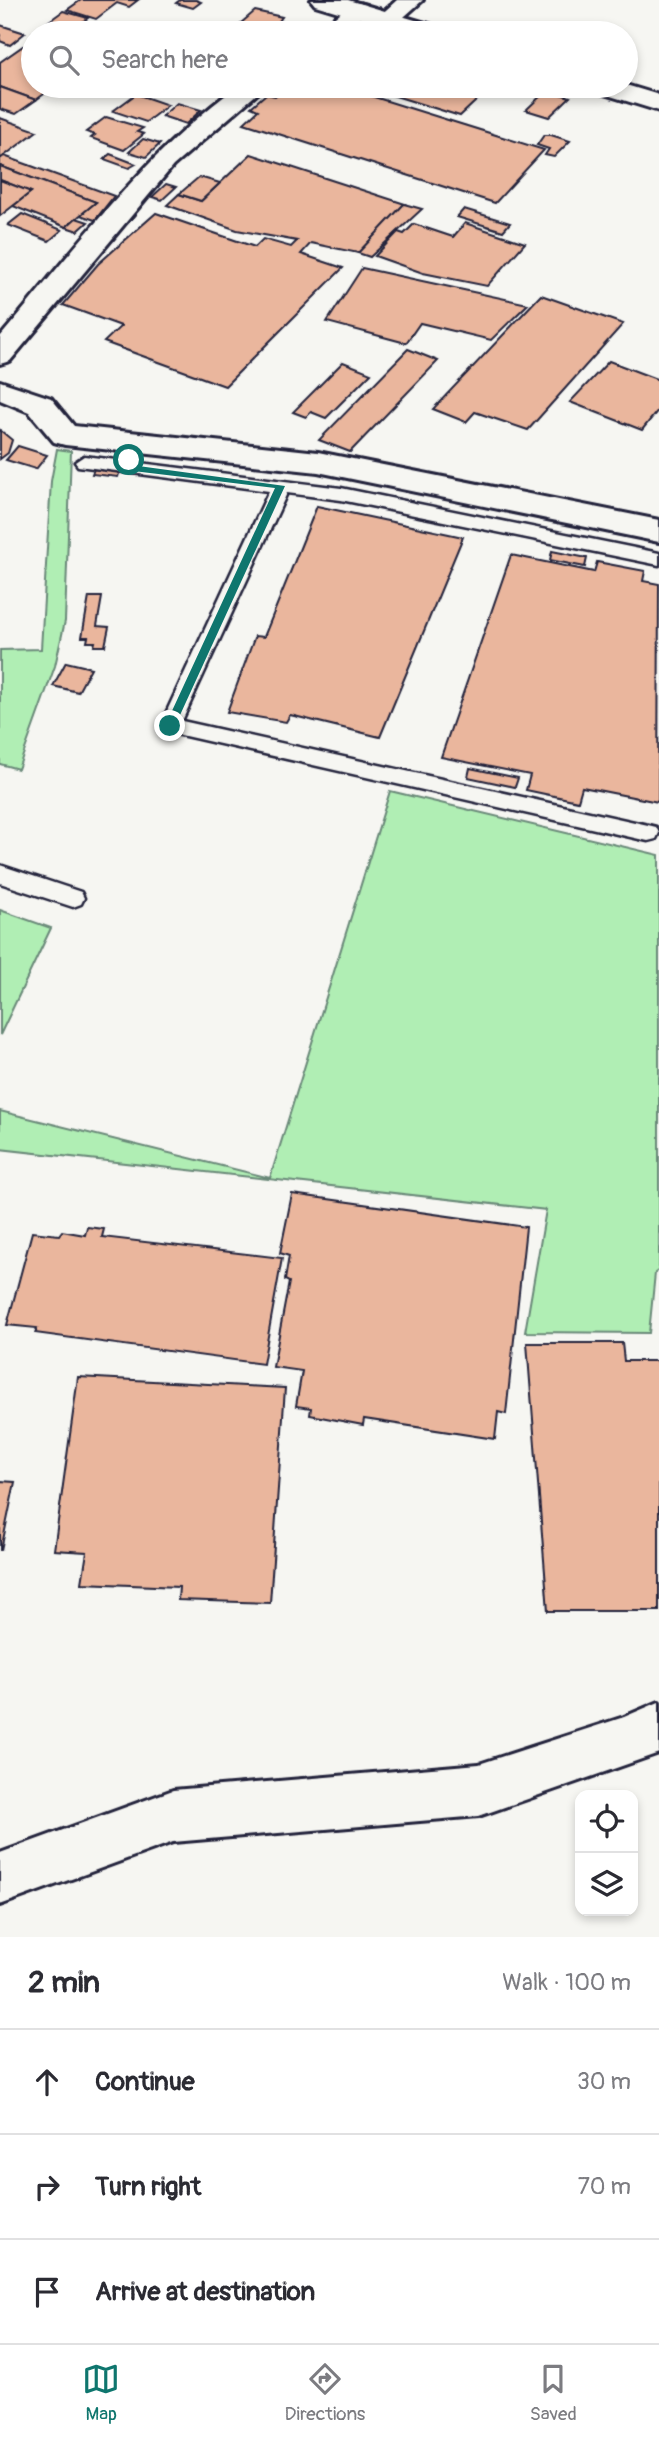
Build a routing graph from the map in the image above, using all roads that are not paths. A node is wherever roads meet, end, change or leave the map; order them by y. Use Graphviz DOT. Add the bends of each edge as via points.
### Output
graph roads {
  1 [pos="323,0"];
  2 [pos="411,0"];
  3 [pos="358,10"];
  4 [pos="388,19"];
  5 [pos="343,21"];
  6 [pos="394,21"];
  7 [pos="638,97"];
  8 [pos="238,98"];
  9 [pos="659,103"];
  10 [pos="0,355"];
  11 [pos="0,390"];
  12 [pos="130,455"];
  13 [pos="84,462"];
  14 [pos="281,486"];
  15 [pos="659,531"];
  16 [pos="659,559"];
  17 [pos="648,832"];
  18 [pos="0,874"];
  19 [pos="74,898"];
  20 [pos="659,1727"];
  21 [pos="0,1879"];
  1 -- 3 [label="street"];
  2 -- 4 [label="street"];
  3 -- 4 [label="street"];
  3 -- 5 [label="street"];
  4 -- 6 [label="street"];
  7 -- 9 [label="street"];
  8 -- 10 [label="street" via="164,160"];
  11 -- 12 [label="street" via="40,405 65,435"];
  12 -- 13 [label="lane"];
  12 -- 14 [label="lane"];
  12 -- 15 [label="street" via="318,462"];
  14 -- 16 [label="lane" via="341,494"];
  14 -- 17 [label="lane" via="170,726"];
  18 -- 19 [label="lane"];
  20 -- 21 [label="street" via="480,1790 173,1816"];
}
